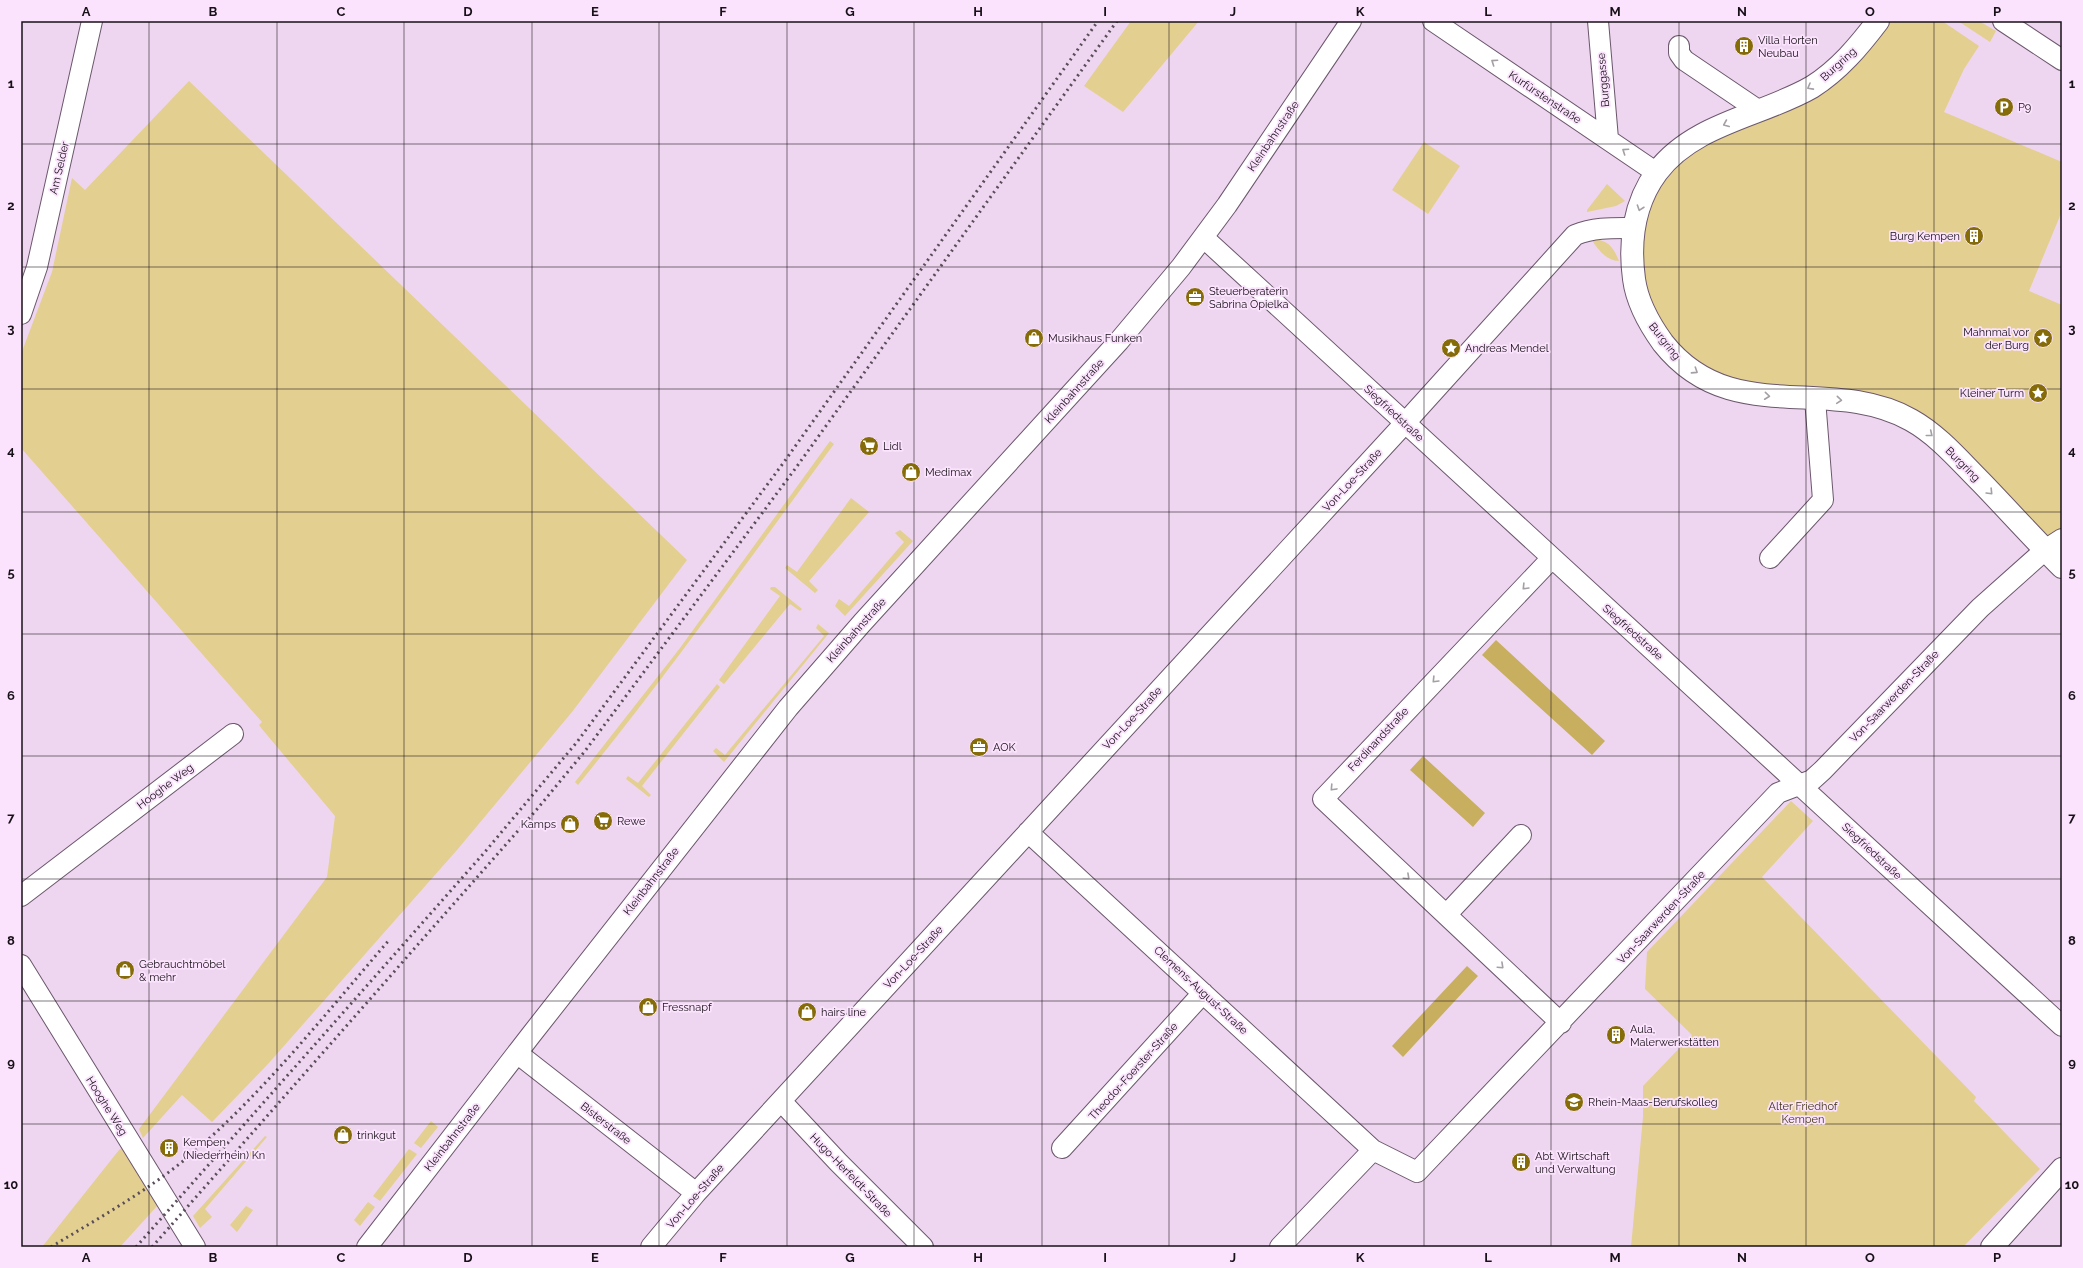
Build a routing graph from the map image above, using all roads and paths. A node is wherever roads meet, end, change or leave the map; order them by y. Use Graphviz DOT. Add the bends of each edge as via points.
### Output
graph roads {
  1 [pos="92,21"];
  2 [pos="1351,21"];
  3 [pos="1433,21"];
  4 [pos="1598,21"];
  5 [pos="1878,21"];
  6 [pos="2003,21"];
  7 [pos="2025,27"];
  8 [pos="1678,46"];
  9 [pos="2062,60"];
  10 [pos="1758,110"];
  11 [pos="1608,139"];
  12 [pos="1657,173"];
  13 [pos="1634,228"];
  14 [pos="1204,238"];
  15 [pos="21,314"];
  16 [pos="1814,399"];
  17 [pos="1405,423"];
  18 [pos="2054,544"];
  19 [pos="1552,558"];
  20 [pos="1770,558"];
  21 [pos="2062,566"];
  22 [pos="233,734"];
  23 [pos="1800,785"];
  24 [pos="1028,832"];
  25 [pos="1521,835"];
  26 [pos="21,896"];
  27 [pos="1447,914"];
  28 [pos="21,965"];
  29 [pos="1203,993"];
  30 [pos="1561,1023"];
  31 [pos="2062,1026"];
  32 [pos="517,1053"];
  33 [pos="781,1101"];
  34 [pos="1062,1148"];
  35 [pos="1372,1150"];
  36 [pos="2062,1169"];
  37 [pos="696,1193"];
  38 [pos="1282,1246"];
  39 [pos="195,1247"];
  40 [pos="367,1247"];
  41 [pos="651,1247"];
  42 [pos="923,1247"];
  43 [pos="1992,1247"];
  1 -- 15 [label="street, Am Selder" via="37,267"];
  2 -- 14 [label="street, Kleinbahnstraße"];
  11 -- 3 [label="street, Kurfürstenstraße, one-way"];
  4 -- 11 [label="street, Burggasse"];
  5 -- 10 [label="main road, Burgring, one-way" via="1857,48 1833,72 1810,88"];
  6 -- 7 [label="street"];
  7 -- 9 [label="street"];
  8 -- 10 [label="street" via="1684,60"];
  10 -- 12 [label="main road, Burgring, one-way" via="1691,142"];
  12 -- 11 [label="street, Kurfürstenstraße, one-way"];
  12 -- 13 [label="main road, Burgring, one-way" via="1645,194"];
  13 -- 16 [label="main road, Burgring, one-way" via="1632,265 1641,304 1659,337 1681,362 1709,380 1735,391 1773,397"];
  13 -- 17 [label="street, Von-Loe-Straße" via="1601,228 1575,235"];
  14 -- 17 [label="street, Siegfriedstraße"];
  14 -- 32 [label="street, Kleinbahnstraße" via="1119,341 788,708"];
  16 -- 18 [label="main road, Burgring, one-way" via="1858,402 1881,407 1911,420 1958,458"];
  16 -- 20 [label="street" via="1822,500"];
  17 -- 19 [label="street, Siegfriedstraße"];
  17 -- 24 [label="street, Von-Loe-Straße"];
  18 -- 21 [label="main road, Burgring"];
  18 -- 23 [label="street, Von-Saarwerden-Straße" via="1980,608 1823,770 1812,780"];
  19 -- 23 [label="street, Siegfriedstraße"];
  19 -- 27 [label="street, Ferdinandstraße, one-way" via="1323,799"];
  22 -- 26 [label="street, Hooghe Weg"];
  23 -- 30 [label="street, Von-Saarwerden-Straße" via="1778,793"];
  23 -- 31 [label="street, Siegfriedstraße"];
  24 -- 29 [label="street, Clemens-August-Straße"];
  24 -- 33 [label="street, Von-Loe-Straße"];
  25 -- 27 [label="street"];
  27 -- 30 [label="street, Ferdinandstraße, one-way"];
  28 -- 39 [label="street, Hooghe Weg"];
  29 -- 34 [label="street, Theodor-Foerster-Straße"];
  29 -- 35 [label="street, Clemens-August-Straße"];
  30 -- 35 [label="street, Von-Saarwerden-Straße" via="1416,1178"];
  32 -- 37 [label="street, Bisterstraße"];
  32 -- 40 [label="street, Kleinbahnstraße"];
  33 -- 37 [label="street, Von-Loe-Straße"];
  33 -- 42 [label="street, Hugo-Herfeldt-Straße"];
  35 -- 38 [label="street"];
  36 -- 43 [label="main road"];
  37 -- 41 [label="street, Von-Loe-Straße"];
}
